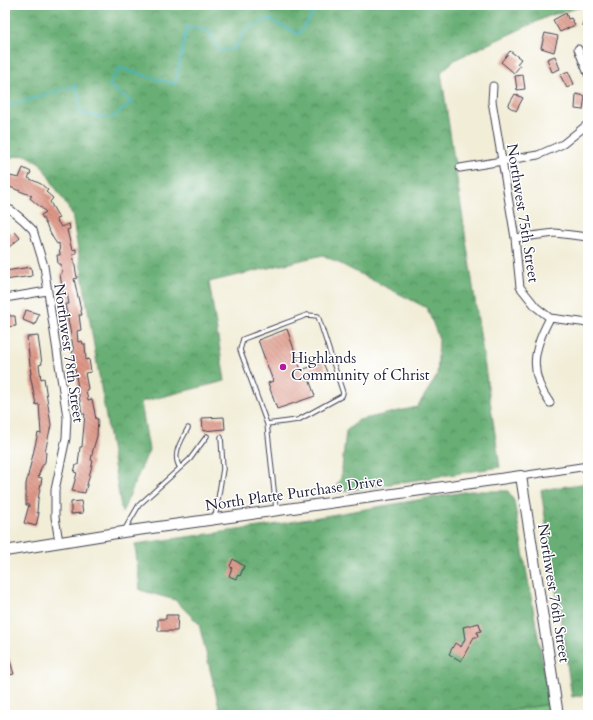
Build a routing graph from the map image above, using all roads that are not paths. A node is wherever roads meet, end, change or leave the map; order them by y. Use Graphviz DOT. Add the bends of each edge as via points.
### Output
graph roads {
  1 [pos="578,49"];
  2 [pos="588,74"];
  3 [pos="493,86"];
  4 [pos="588,124"];
  5 [pos="502,162"];
  6 [pos="460,168"];
  7 [pos="5,208"];
  8 [pos="588,237"];
  9 [pos="515,238"];
  10 [pos="47,290"];
  11 [pos="5,298"];
  12 [pos="550,318"];
  13 [pos="588,323"];
  14 [pos="550,403"];
  15 [pos="267,424"];
  16 [pos="188,428"];
  17 [pos="207,436"];
  18 [pos="221,437"];
  19 [pos="588,466"];
  20 [pos="180,468"];
  21 [pos="521,476"];
  22 [pos="276,511"];
  23 [pos="215,519"];
  24 [pos="123,532"];
  25 [pos="59,542"];
  26 [pos="5,551"];
  27 [pos="558,715"];
  1 -- 2 [label="street"];
  3 -- 5 [label="street, Northwest 75th Street" via="492,101"];
  4 -- 5 [label="street" via="552,150"];
  5 -- 6 [label="street"];
  5 -- 9 [label="street, Northwest 75th Street"];
  7 -- 10 [label="street, Northwest 78th Street" via="11,210 33,230 44,266"];
  8 -- 9 [label="street" via="555,233"];
  9 -- 12 [label="street, Northwest 75th Street" via="520,288 536,307"];
  10 -- 11 [label="street"];
  10 -- 25 [label="street, Northwest 78th Street" via="67,417 66,438 55,490 55,517"];
  12 -- 13 [label="street"];
  12 -- 14 [label="street" via="542,332 534,365 538,381"];
  15 -- 15 [label="lane" via="240,350 243,339 307,315 318,316 342,396 298,420"];
  15 -- 22 [label="lane"];
  16 -- 20 [label="lane" via="176,452"];
  17 -- 20 [label="lane"];
  18 -- 23 [label="lane" via="223,469"];
  19 -- 21 [label="street, North Platte Purchase Drive"];
  20 -- 24 [label="lane" via="139,504"];
  21 -- 22 [label="street, North Platte Purchase Drive"];
  21 -- 27 [label="street, Northwest 76th Street"];
  22 -- 23 [label="street, North Platte Purchase Drive"];
  23 -- 24 [label="street, North Platte Purchase Drive"];
  24 -- 25 [label="street, North Platte Purchase Drive"];
  25 -- 26 [label="street, North Platte Purchase Drive"];
}
